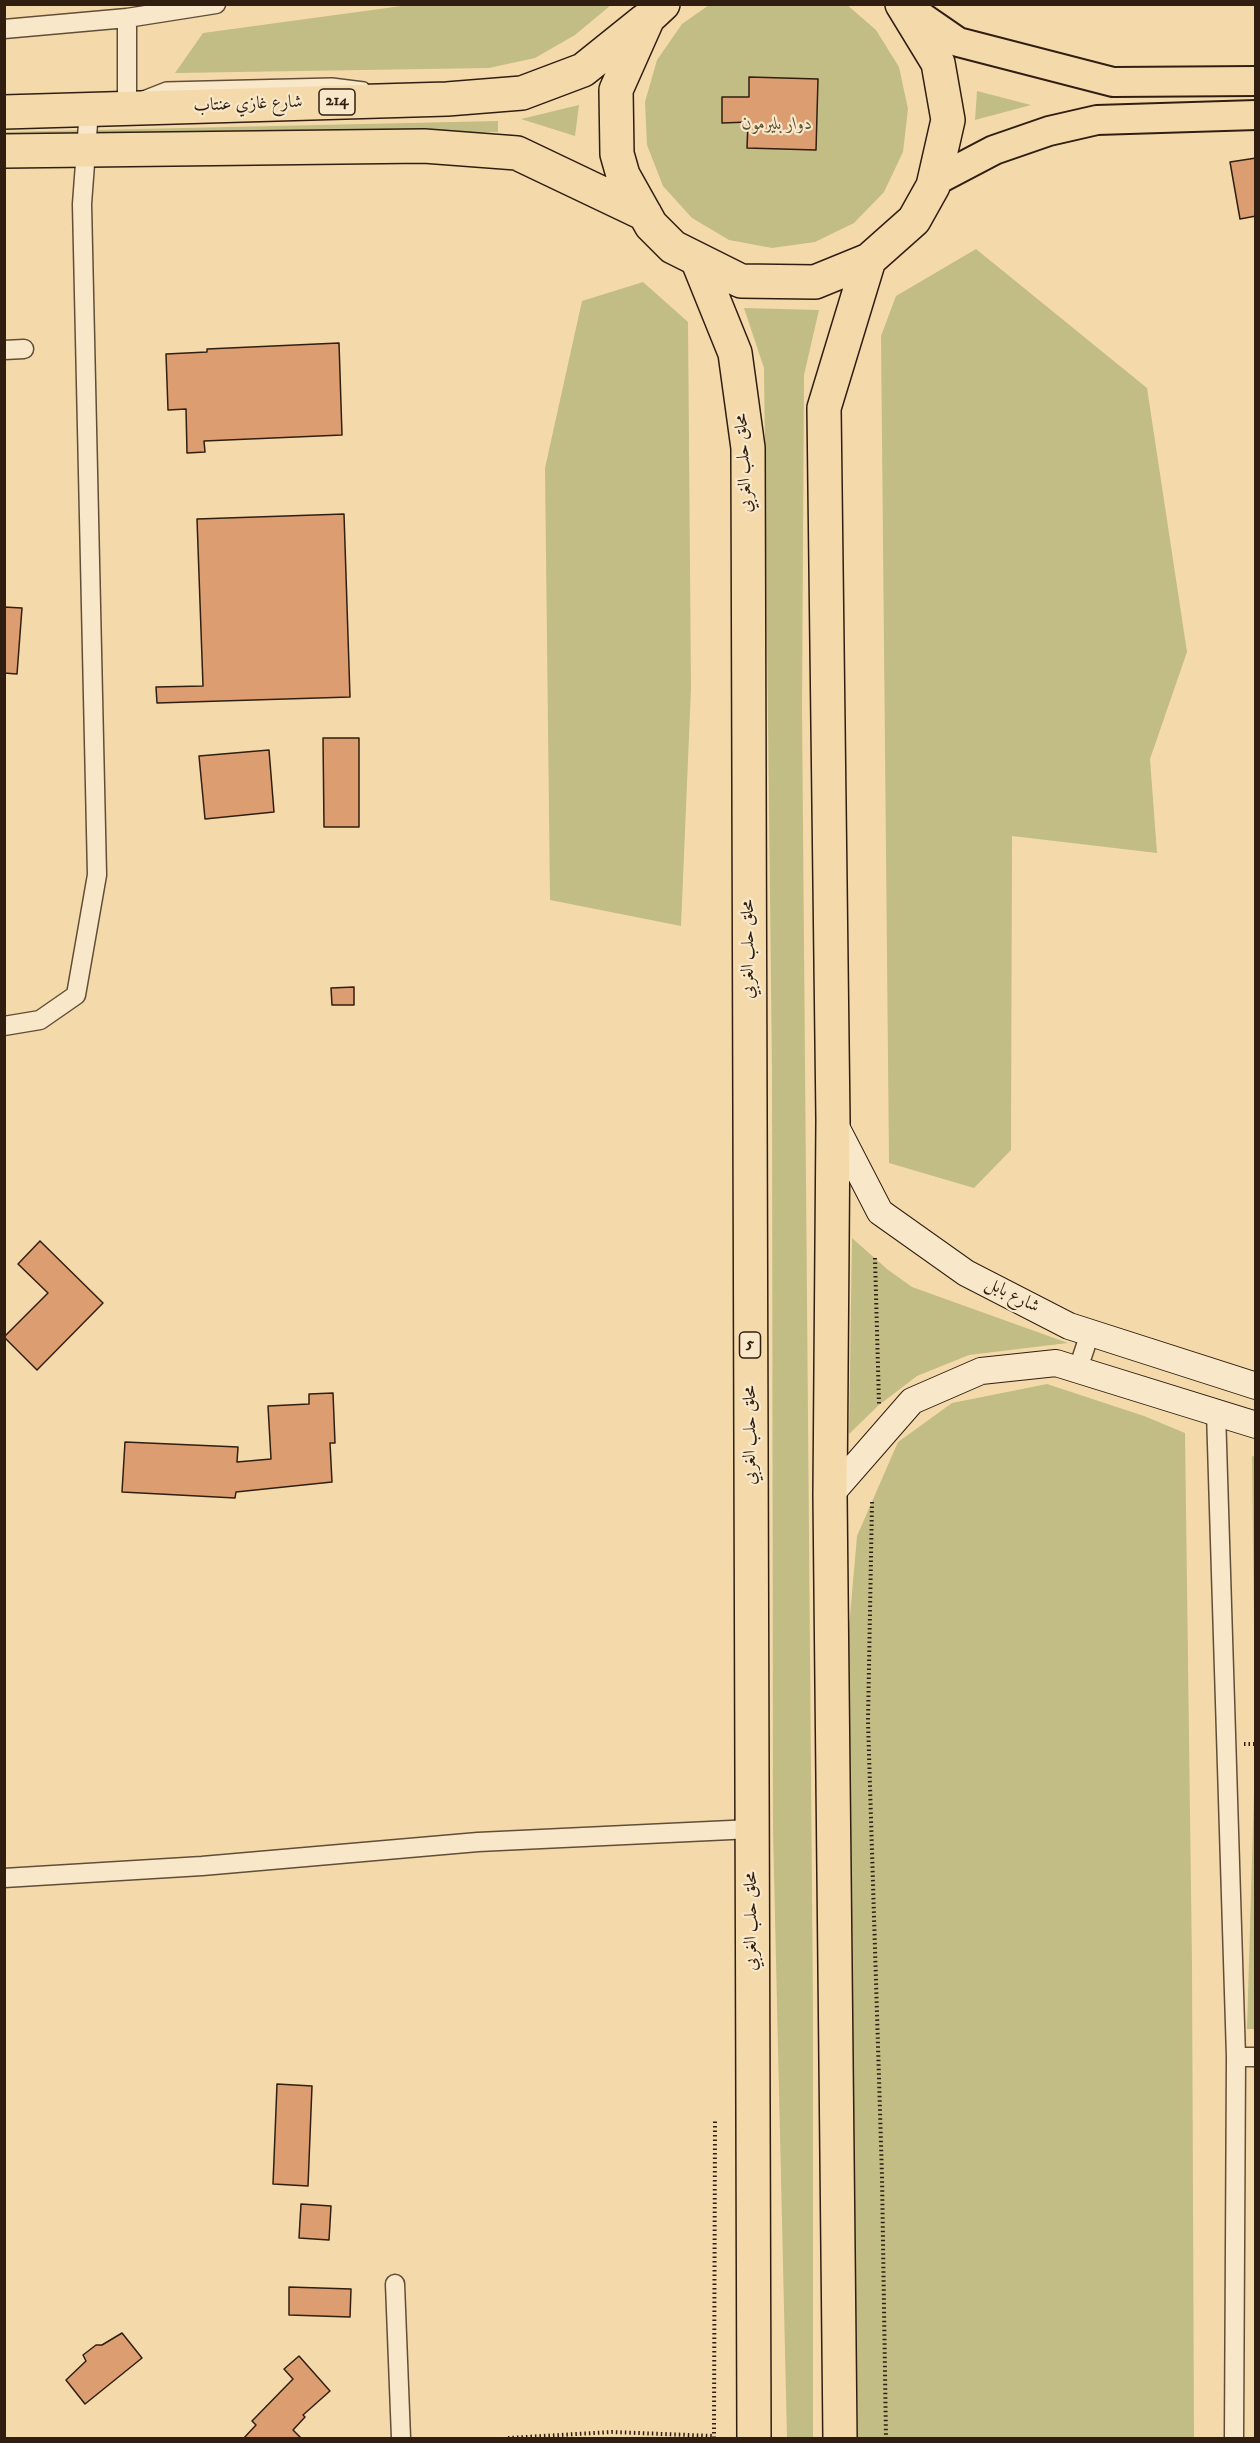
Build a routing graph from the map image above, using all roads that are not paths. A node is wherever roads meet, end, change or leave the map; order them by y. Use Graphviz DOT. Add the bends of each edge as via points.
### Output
graph roads {
  1 [pos="216,4"];
  2 [pos="903,4"];
  3 [pos="655,11"];
  4 [pos="128,18"];
  5 [pos="4,29"];
  6 [pos="1256,81"];
  7 [pos="128,108"];
  8 [pos="89,110"];
  9 [pos="4,112"];
  10 [pos="1256,115"];
  11 [pos="4,151"];
  12 [pos="64,153"];
  13 [pos="935,181"];
  14 [pos="645,214"];
  15 [pos="697,259"];
  16 [pos="869,260"];
  17 [pos="24,349"];
  18 [pos="4,350"];
  19 [pos="4,1026"];
  20 [pos="833,1120"];
  21 [pos="1090,1333"];
  22 [pos="1078,1369"];
  23 [pos="1256,1386"];
  24 [pos="1216,1412"];
  25 [pos="1256,1425"];
  26 [pos="830,1495"];
  27 [pos="752,1829"];
  28 [pos="4,1878"];
  29 [pos="1236,2057"];
  30 [pos="1256,2057"];
  31 [pos="395,2284"];
  32 [pos="402,2439"];
  33 [pos="754,2439"];
  34 [pos="840,2439"];
  35 [pos="1234,2439"];
  1 -- 4 [label="street"];
  2 -- 6 [label="main road" via="958,42 1113,82"];
  2 -- 13 [label="highway" via="938,63 948,120"];
  3 -- 7 [label="highway, شارع غازي عنتاب / 214" via="583,70 522,93 404,101"];
  3 -- 14 [label="highway" via="616,90 617,154 623,175"];
  4 -- 5 [label="street"];
  4 -- 7 [label="street"];
  7 -- 8 [label="highway, شارع غازي عنتاب / 214"];
  8 -- 9 [label="highway, شارع غازي عنتاب / 214"];
  8 -- 12 [label="street"];
  10 -- 13 [label="main road" via="1087,122 1048,130 994,150"];
  11 -- 12 [label="highway"];
  12 -- 14 [label="highway" via="424,147 517,153"];
  12 -- 19 [label="street" via="82,216 97,875 76,995 40,1020"];
  13 -- 16 [label="highway" via="914,220"];
  14 -- 15 [label="highway" via="673,247"];
  15 -- 16 [label="highway" via="741,281 815,282"];
  15 -- 27 [label="highway, محلق حلب الغربي / 5" via="735,353 748,448"];
  16 -- 20 [label="highway" via="824,408"];
  17 -- 18 [label="street"];
  20 -- 21 [label="street, شارع بابل" via="880,1212 966,1273"];
  20 -- 26 [label="highway"];
  21 -- 22 [label="street"];
  21 -- 23 [label="street, شارع بابل"];
  22 -- 24 [label="street"];
  22 -- 26 [label="street" via="1056,1363 981,1371 912,1401"];
  24 -- 25 [label="street"];
  24 -- 29 [label="street"];
  26 -- 34 [label="highway"];
  27 -- 28 [label="street" via="478,1842 202,1866"];
  27 -- 33 [label="highway, محلق حلب الغربي / 5"];
  29 -- 30 [label="street"];
  29 -- 35 [label="street"];
  31 -- 32 [label="street"];
}
